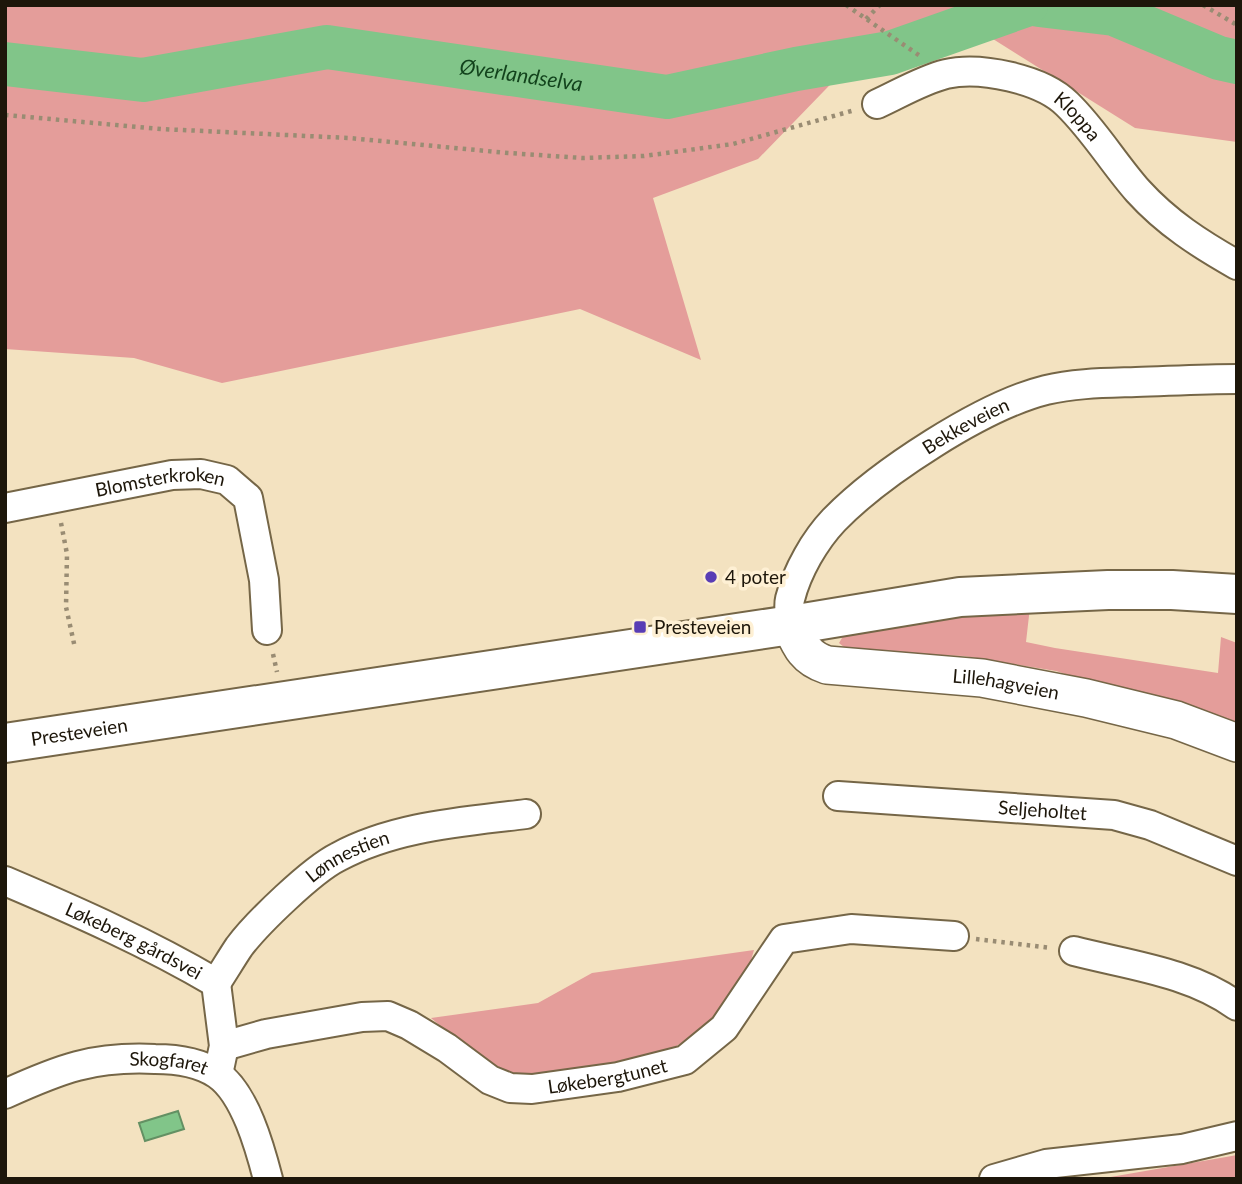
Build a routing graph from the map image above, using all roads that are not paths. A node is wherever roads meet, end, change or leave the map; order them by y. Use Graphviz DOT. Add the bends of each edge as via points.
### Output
graph roads {
  1 [pos="877,104"];
  2 [pos="1237,265"];
  3 [pos="1237,379"];
  4 [pos="5,508"];
  5 [pos="1237,594"];
  6 [pos="791,625"];
  7 [pos="267,631"];
  8 [pos="5,743"];
  9 [pos="1237,743"];
  10 [pos="838,796"];
  11 [pos="526,814"];
  12 [pos="1237,862"];
  13 [pos="5,881"];
  14 [pos="954,936"];
  15 [pos="1074,951"];
  16 [pos="216,984"];
  17 [pos="1237,1006"];
  18 [pos="224,1046"];
  19 [pos="218,1075"];
  20 [pos="5,1094"];
  21 [pos="1237,1136"];
  22 [pos="268,1179"];
  23 [pos="994,1179"];
  1 -- 2 [label="street, Kloppa" via="946,74 977,72 1018,78 1049,90 1067,104 1162,215 1193,240"];
  3 -- 6 [label="street, Bekkeveien" via="1085,384 1045,390 999,406 878,482 833,521 797,580 789,601"];
  4 -- 7 [label="street, Blomsterkroken" via="172,475 201,474 227,480 248,498 264,580"];
  5 -- 6 [label="main road, Presteveien" via="1172,590 960,597"];
  6 -- 8 [label="main road, Presteveien"];
  6 -- 9 [label="street, Lillehagveien" via="803,652 827,665 982,678 1176,720"];
  10 -- 12 [label="street, Seljeholtet" via="1114,815 1150,825"];
  11 -- 16 [label="street, Lønnestien" via="423,828 337,857 240,946"];
  13 -- 16 [label="street, Løkeberg gårdsvei" via="162,951"];
  14 -- 18 [label="street, Løkebergtunet" via="851,929 784,939 724,1028 684,1060 618,1077 510,1088 388,1016 294,1029"];
  15 -- 17 [label="street" via="1182,979 1218,992"];
  16 -- 18 [label="street, Løkeberg gårdsvei"];
  18 -- 19 [label="street, Løkeberg gårdsvei"];
  19 -- 20 [label="street, Skogfaret" via="170,1059 125,1057 56,1071"];
  19 -- 22 [label="street, Skogfaret" via="251,1126"];
  21 -- 23 [label="street" via="1182,1149 1046,1164"];
}
